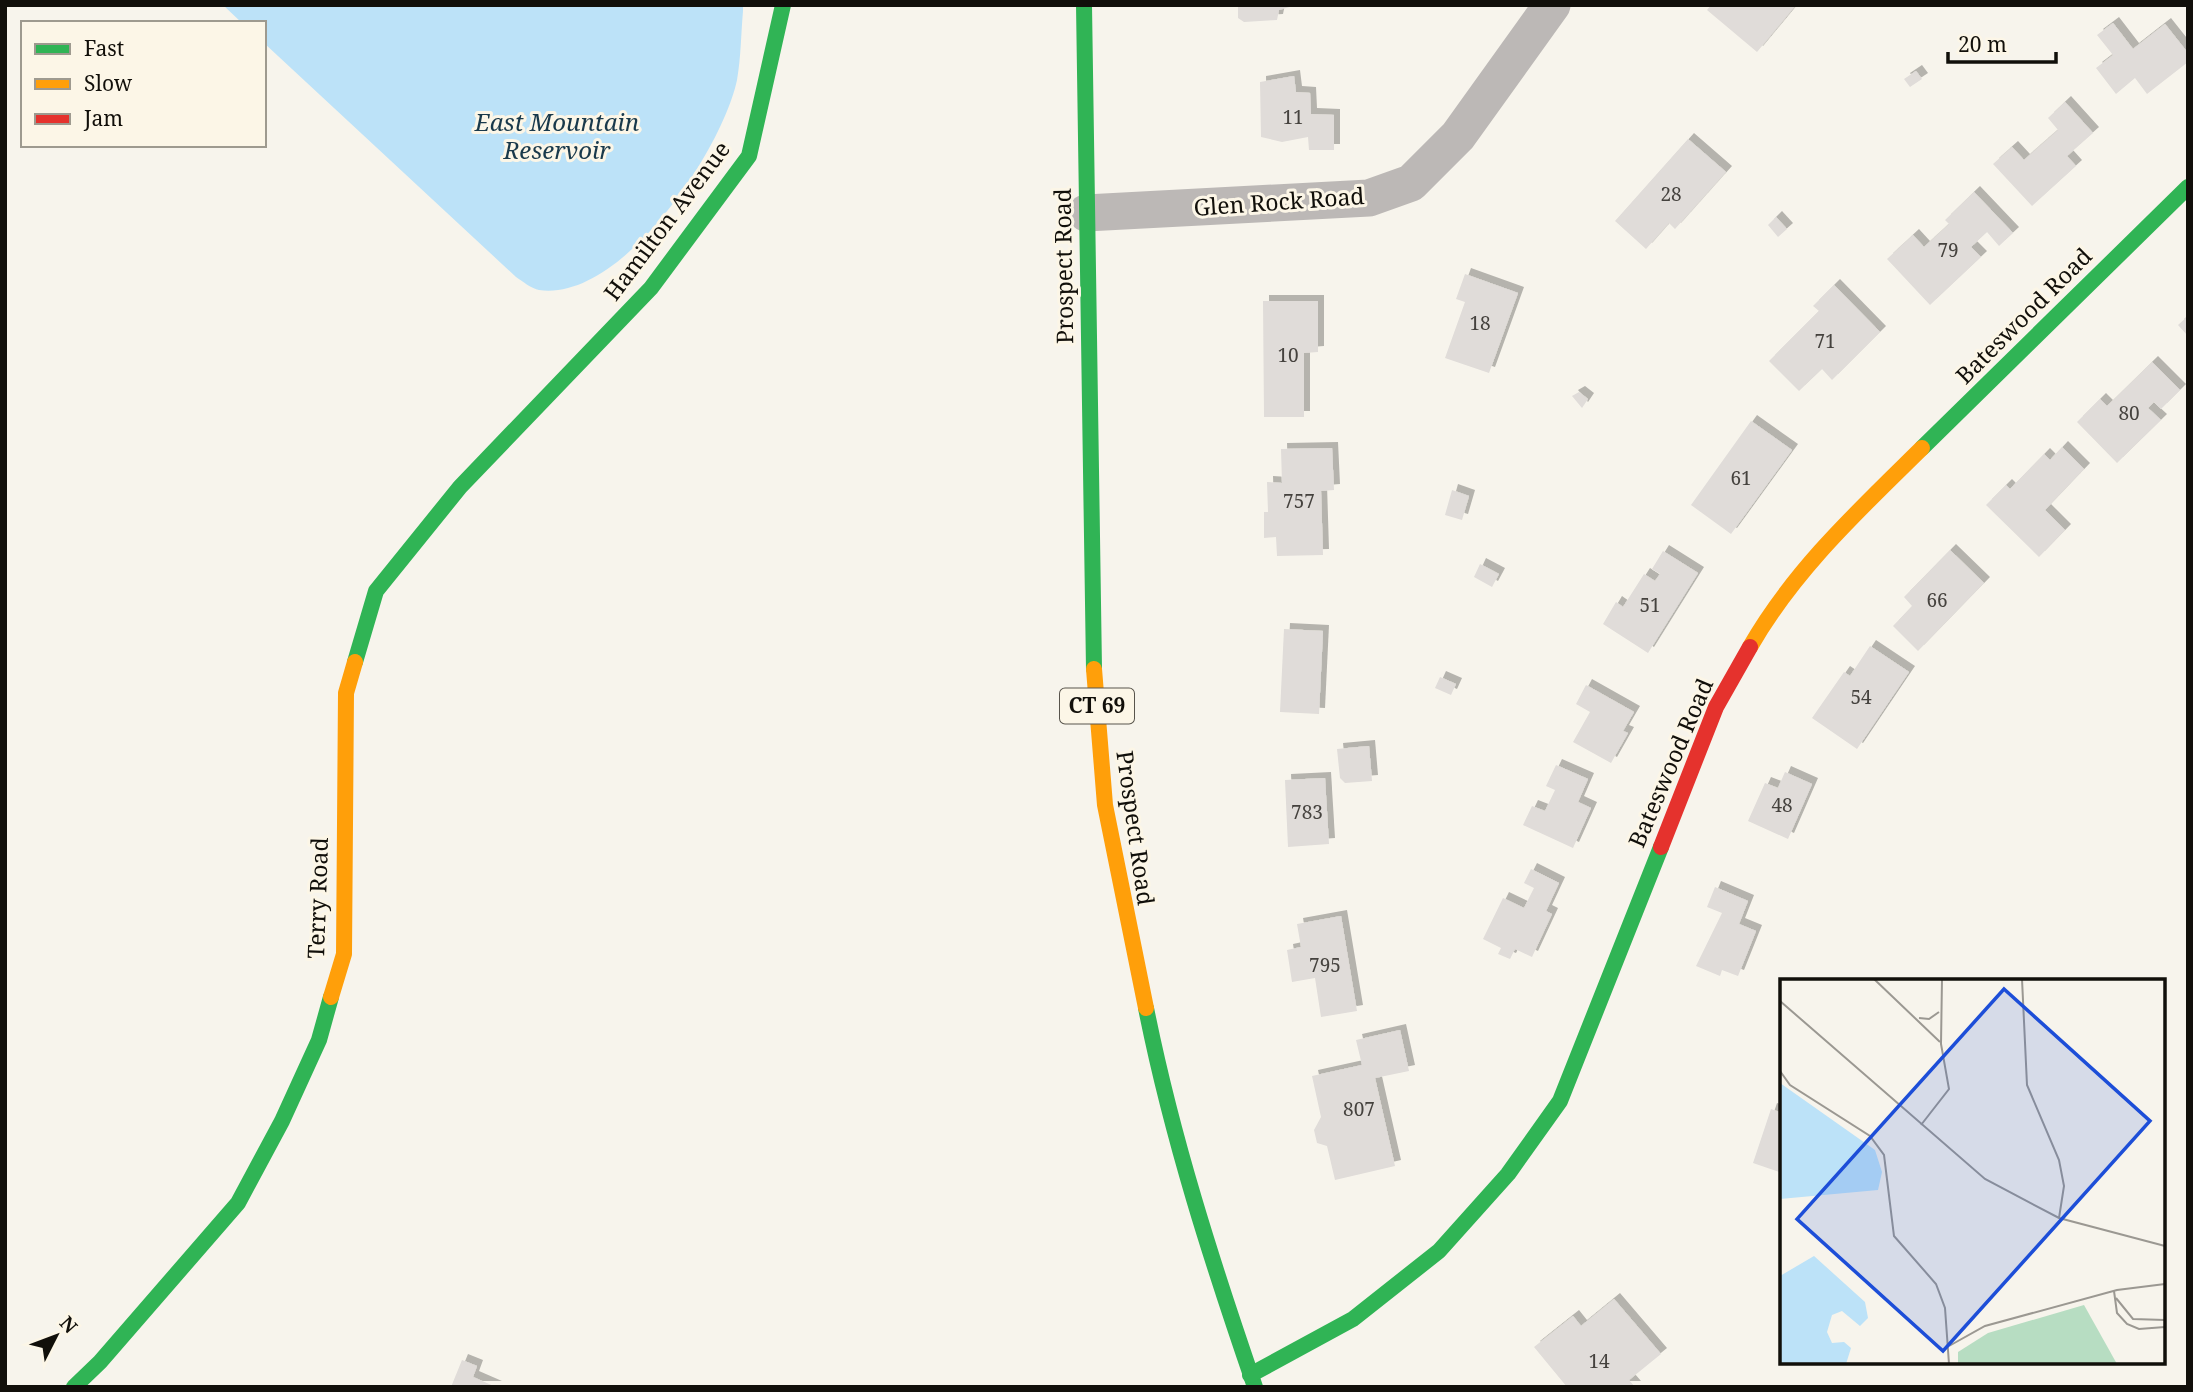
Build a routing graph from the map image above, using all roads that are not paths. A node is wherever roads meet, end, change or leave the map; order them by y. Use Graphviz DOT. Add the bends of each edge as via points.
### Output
graph roads {
  1 [pos="783,5"];
  2 [pos="1084,5"];
  3 [pos="1552,5"];
  4 [pos="2188,187"];
  5 [pos="1086,213"];
  6 [pos="460,487"];
  7 [pos="1253,1381"];
  8 [pos="74,1387"];
  1 -- 6 [label="street, Hamilton Avenue" via="749,156 651,288"];
  2 -- 5 [label="street, Prospect Road / CT 69"];
  3 -- 5 [label="street, Glen Rock Road" via="1458,136 1411,183 1369,198"];
  4 -- 7 [label="street, Bateswood Road" via="1847,522 1762,626 1716,706 1560,1101 1508,1174 1439,1251 1353,1320"];
  5 -- 7 [label="street, Prospect Road / CT 69" via="1092,640 1105,805 1161,1084 1199,1222"];
  6 -- 8 [label="street, Terry Road" via="376,591 346,693 344,954 320,1040 238,1203"];
}
